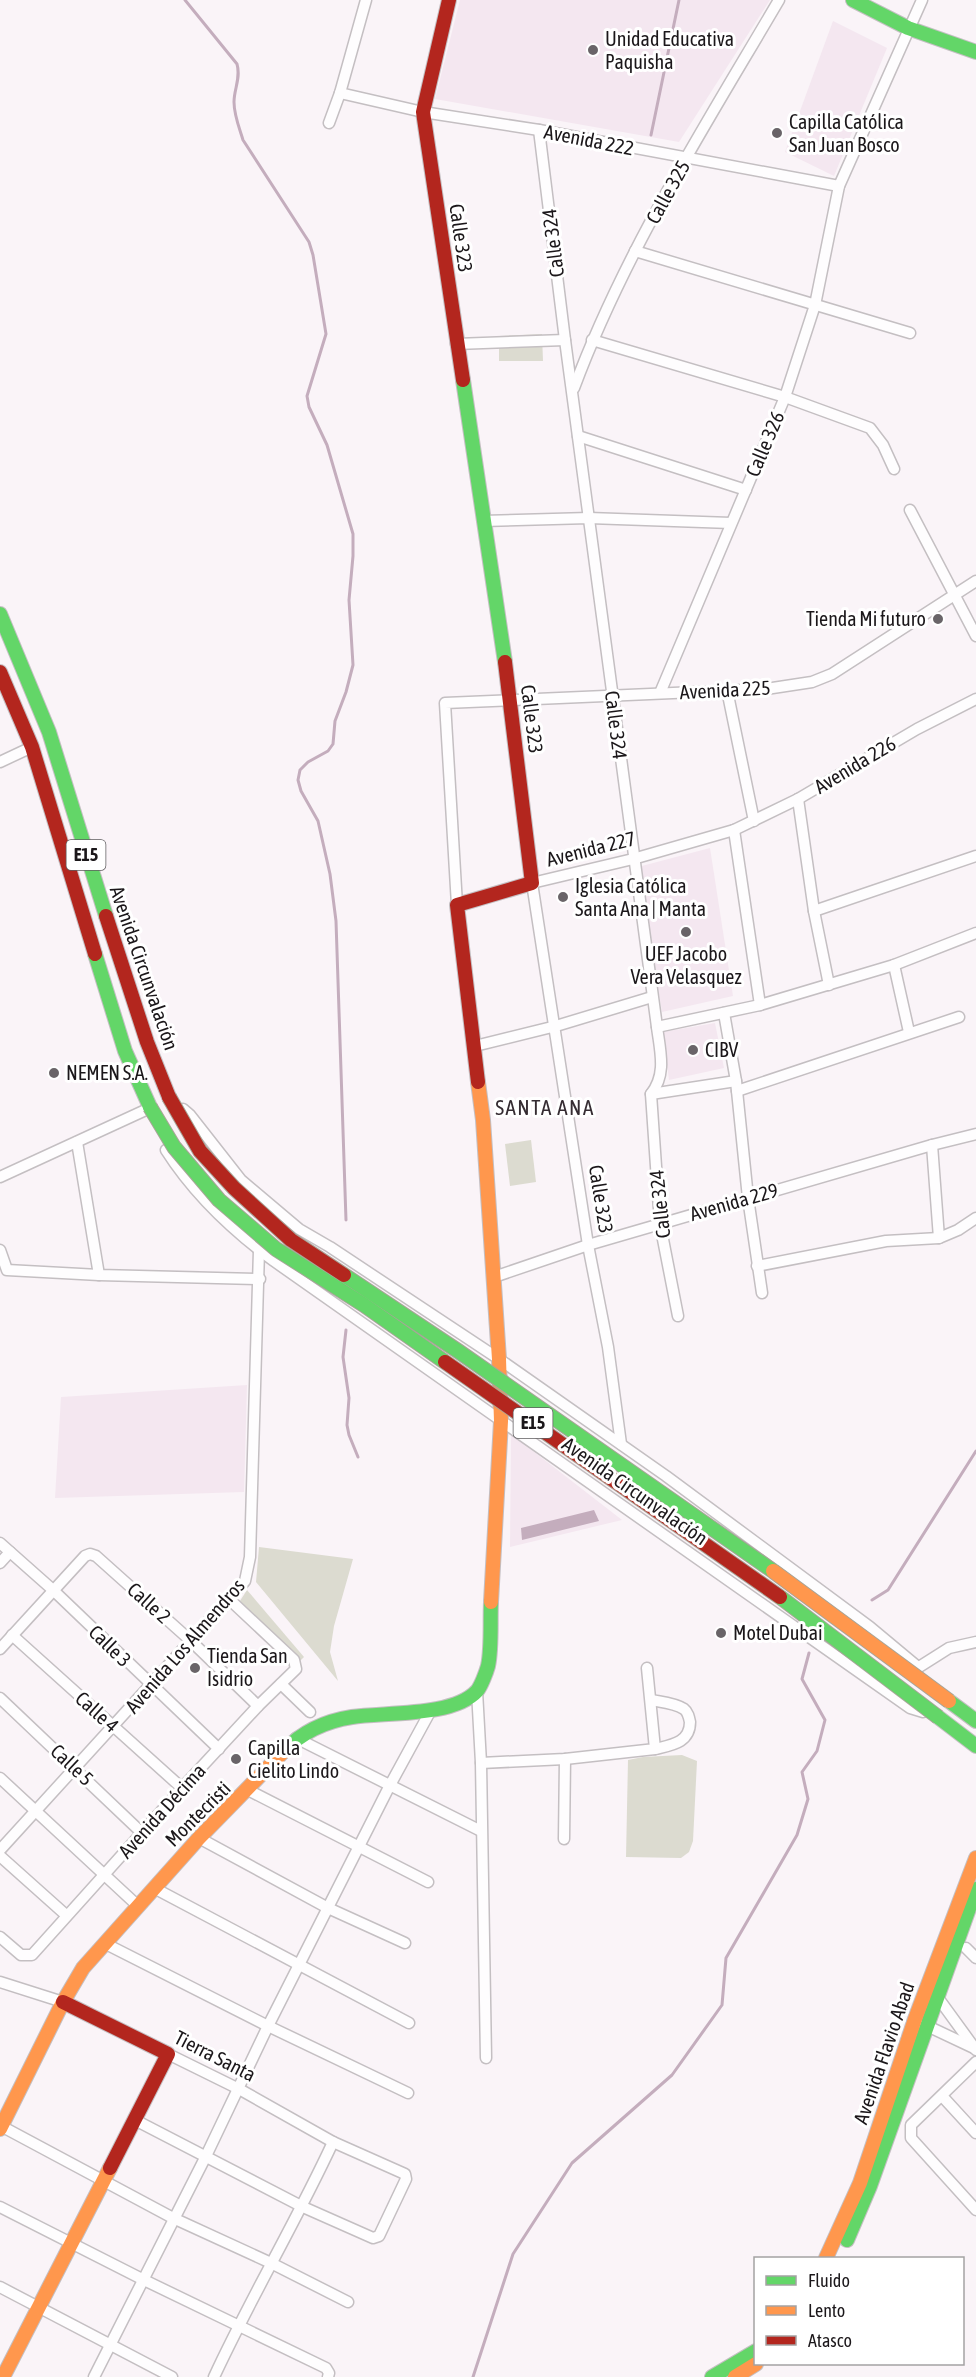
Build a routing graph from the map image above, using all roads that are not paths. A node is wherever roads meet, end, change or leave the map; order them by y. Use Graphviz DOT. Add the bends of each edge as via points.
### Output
graph roads {
  1 [pos="366,0"];
  2 [pos="449,0"];
  3 [pos="779,0"];
  4 [pos="854,0"];
  5 [pos="922,0"];
  6 [pos="908,28"];
  7 [pos="976,52"];
  8 [pos="340,93"];
  9 [pos="423,112"];
  10 [pos="329,123"];
  11 [pos="539,130"];
  12 [pos="686,158"];
  13 [pos="839,186"];
  14 [pos="635,251"];
  15 [pos="815,305"];
  16 [pos="910,333"];
  17 [pos="565,340"];
  18 [pos="592,340"];
  19 [pos="456,344"];
  20 [pos="572,391"];
  21 [pos="784,396"];
  22 [pos="578,436"];
  23 [pos="894,469"];
  24 [pos="746,490"];
  25 [pos="910,510"];
  26 [pos="589,518"];
  27 [pos="483,521"];
  28 [pos="731,523"];
  29 [pos="976,581"];
  30 [pos="955,595"];
  31 [pos="0,614"];
  32 [pos="976,636"];
  33 [pos="0,672"];
  34 [pos="727,690"];
  35 [pos="660,693"];
  36 [pos="612,695"];
  37 [pos="510,699"];
  38 [pos="976,699"];
  39 [pos="32,747"];
  40 [pos="0,762"];
  41 [pos="60,767"];
  42 [pos="40,774"];
  43 [pos="798,799"];
  44 [pos="754,821"];
  45 [pos="734,830"];
  46 [pos="976,856"];
  47 [pos="633,859"];
  48 [pos="532,883"];
  49 [pos="457,905"];
  50 [pos="814,911"];
  51 [pos="976,933"];
  52 [pos="894,964"];
  53 [pos="829,985"];
  54 [pos="652,997"];
  55 [pos="760,1005"];
  56 [pos="724,1013"];
  57 [pos="959,1017"];
  58 [pos="555,1026"];
  59 [pos="657,1027"];
  60 [pos="909,1032"];
  61 [pos="475,1046"];
  62 [pos="736,1086"];
  63 [pos="651,1094"];
  64 [pos="169,1097"];
  65 [pos="150,1107"];
  66 [pos="976,1134"];
  67 [pos="77,1142"];
  68 [pos="932,1144"];
  69 [pos="0,1177"];
  70 [pos="747,1198"];
  71 [pos="976,1218"];
  72 [pos="660,1224"];
  73 [pos="939,1238"];
  74 [pos="588,1245"];
  75 [pos="0,1250"];
  76 [pos="259,1250"];
  77 [pos="757,1266"];
  78 [pos="4,1270"];
  79 [pos="99,1275"];
  80 [pos="494,1277"];
  81 [pos="260,1279"];
  82 [pos="762,1293"];
  83 [pos="678,1316"];
  84 [pos="499,1359"];
  85 [pos="501,1421"];
  86 [pos="621,1444"];
  87 [pos="0,1543"];
  88 [pos="10,1552"];
  89 [pos="0,1563"];
  90 [pos="52,1590"];
  91 [pos="229,1599"];
  92 [pos="12,1635"];
  93 [pos="191,1641"];
  94 [pos="976,1642"];
  95 [pos="0,1649"];
  96 [pos="919,1667"];
  97 [pos="647,1668"];
  98 [pos="281,1684"];
  99 [pos="151,1685"];
  100 [pos="477,1691"];
  101 [pos="0,1698"];
  102 [pos="651,1700"];
  103 [pos="949,1701"];
  104 [pos="258,1706"];
  105 [pos="431,1710"];
  106 [pos="310,1712"];
  107 [pos="938,1717"];
  108 [pos="976,1721"];
  109 [pos="113,1726"];
  110 [pos="296,1738"];
  111 [pos="976,1746"];
  112 [pos="219,1749"];
  113 [pos="655,1749"];
  114 [pos="565,1759"];
  115 [pos="481,1763"];
  116 [pos="75,1768"];
  117 [pos="0,1778"];
  118 [pos="389,1787"];
  119 [pos="182,1788"];
  120 [pos="248,1790"];
  121 [pos="35,1813"];
  122 [pos="481,1831"];
  123 [pos="142,1833"];
  124 [pos="199,1838"];
  125 [pos="564,1839"];
  126 [pos="360,1846"];
  127 [pos="0,1850"];
  128 [pos="0,1856"];
  129 [pos="976,1858"];
  130 [pos="104,1876"];
  131 [pos="429,1882"];
  132 [pos="154,1888"];
  133 [pos="976,1889"];
  134 [pos="138,1906"];
  135 [pos="328,1908"];
  136 [pos="66,1915"];
  137 [pos="0,1937"];
  138 [pos="405,1943"];
  139 [pos="106,1944"];
  140 [pos="966,1948"];
  141 [pos="976,1958"];
  142 [pos="300,1964"];
  143 [pos="0,1982"];
  144 [pos="932,1993"];
  145 [pos="63,2002"];
  146 [pos="915,2019"];
  147 [pos="409,2024"];
  148 [pos="268,2026"];
  149 [pos="927,2027"];
  150 [pos="975,2049"];
  151 [pos="168,2054"];
  152 [pos="486,2058"];
  153 [pos="976,2062"];
  154 [pos="239,2089"];
  155 [pos="408,2093"];
  156 [pos="942,2096"];
  157 [pos="135,2120"];
  158 [pos="1,2127"];
  159 [pos="976,2133"];
  160 [pos="333,2142"];
  161 [pos="206,2156"];
  162 [pos="103,2181"];
  163 [pos="303,2206"];
  164 [pos="0,2207"];
  165 [pos="976,2210"];
  166 [pos="174,2218"];
  167 [pos="72,2244"];
  168 [pos="827,2257"];
  169 [pos="838,2257"];
  170 [pos="271,2263"];
  171 [pos="144,2280"];
  172 [pos="0,2287"];
  173 [pos="348,2302"];
  174 [pos="40,2307"];
  175 [pos="237,2326"];
  176 [pos="110,2346"];
  177 [pos="754,2352"];
  178 [pos="754,2365"];
  179 [pos="5,2375"];
  180 [pos="94,2377"];
  181 [pos="172,2377"];
  182 [pos="214,2377"];
  183 [pos="328,2377"];
  184 [pos="712,2377"];
  185 [pos="735,2377"];
  1 -- 8 [label="street"];
  2 -- 9 [label="main road, Calle 323"];
  3 -- 12 [label="street, Calle 325"];
  4 -- 6 [label="main road"];
  5 -- 6 [label="street"];
  6 -- 7 [label="main road"];
  6 -- 13 [label="street"];
  8 -- 9 [label="street, Avenida 222"];
  8 -- 10 [label="street"];
  9 -- 11 [label="street, Avenida 222"];
  9 -- 19 [label="main road, Calle 323"];
  11 -- 12 [label="street, Avenida 222"];
  11 -- 17 [label="street, Calle 324"];
  12 -- 13 [label="street, Avenida 222"];
  12 -- 14 [label="street, Calle 325"];
  13 -- 15 [label="street, Calle 326"];
  14 -- 15 [label="street"];
  14 -- 18 [label="street, Calle 325"];
  15 -- 16 [label="street"];
  15 -- 21 [label="street, Calle 326"];
  17 -- 19 [label="street"];
  17 -- 20 [label="street, Calle 324"];
  18 -- 20 [label="street, Calle 325"];
  18 -- 21 [label="street"];
  19 -- 27 [label="main road, Calle 323"];
  20 -- 22 [label="street, Calle 324"];
  21 -- 23 [label="street" via="870,428"];
  21 -- 24 [label="street, Calle 326"];
  22 -- 24 [label="street"];
  22 -- 26 [label="street, Calle 324"];
  24 -- 28 [label="street, Calle 326"];
  25 -- 30 [label="street"];
  26 -- 27 [label="street"];
  26 -- 28 [label="street"];
  26 -- 36 [label="street, Calle 324"];
  27 -- 37 [label="main road, Calle 323"];
  28 -- 35 [label="street, Calle 326"];
  29 -- 30 [label="street, Avenida 225"];
  30 -- 32 [label="street"];
  30 -- 34 [label="street, Avenida 225" via="832,674 812,682"];
  31 -- 41 [label="main road, Avenida Circunvalación / E15"];
  33 -- 39 [label="main road, Avenida Circunvalación / E15"];
  34 -- 35 [label="street, Avenida 225"];
  34 -- 44 [label="street"];
  35 -- 36 [label="street, Avenida 225"];
  36 -- 37 [label="street, Avenida 225"];
  36 -- 47 [label="street, Calle 324"];
  37 -- 48 [label="main road, Calle 323"];
  37 -- 49 [label="street, Avenida 225" via="445,703"];
  38 -- 43 [label="street, Avenida 226"];
  39 -- 40 [label="street"];
  39 -- 42 [label="main road, Avenida Circunvalación / E15"];
  41 -- 42 [label="main road"];
  41 -- 64 [label="main road, Avenida Circunvalación / E15" via="147,1042"];
  42 -- 65 [label="main road, Avenida Circunvalación / E15" via="124,1051"];
  43 -- 44 [label="street, Avenida 226"];
  43 -- 50 [label="street"];
  44 -- 45 [label="street, Avenida 226"];
  45 -- 47 [label="street, Avenida 227"];
  45 -- 55 [label="street"];
  46 -- 50 [label="street"];
  47 -- 48 [label="street, Avenida 227"];
  47 -- 54 [label="street, Calle 324"];
  48 -- 49 [label="main road, Avenida 227"];
  48 -- 58 [label="street, Calle 323"];
  49 -- 61 [label="main road"];
  50 -- 53 [label="street"];
  51 -- 52 [label="street"];
  52 -- 53 [label="street"];
  52 -- 60 [label="street"];
  53 -- 55 [label="street"];
  54 -- 58 [label="street"];
  54 -- 59 [label="street, Calle 324"];
  55 -- 56 [label="street"];
  56 -- 59 [label="street"];
  56 -- 62 [label="street"];
  57 -- 60 [label="street"];
  58 -- 61 [label="street"];
  58 -- 74 [label="street, Calle 323"];
  59 -- 63 [label="street, Calle 324" via="662,1066 658,1086"];
  60 -- 62 [label="street" via="848,1055"];
  61 -- 80 [label="main road"];
  62 -- 63 [label="street"];
  62 -- 70 [label="street"];
  63 -- 72 [label="street, Calle 324"];
  64 -- 84 [label="street, Avenida Circunvalación / E15" via="190,1115 241,1180 298,1229"];
  64 -- 103 [label="main road, Avenida Circunvalación / E15, bridge" via="201,1151 234,1188 291,1240 458,1351 808,1595"];
  65 -- 67 [label="street"];
  65 -- 76 [label="street, Avenida Circunvalación / E15" via="156,1135 181,1173 222,1218"];
  65 -- 107 [label="main road, Avenida Circunvalación / E15, bridge" via="174,1148 219,1200 276,1249 364,1305 804,1614"];
  66 -- 68 [label="street, Avenida 229"];
  67 -- 69 [label="street"];
  67 -- 79 [label="street"];
  68 -- 70 [label="street, Avenida 229"];
  68 -- 73 [label="street"];
  70 -- 72 [label="street, Avenida 229"];
  70 -- 77 [label="street"];
  71 -- 73 [label="street"];
  72 -- 74 [label="street, Avenida 229"];
  72 -- 83 [label="street, Calle 324"];
  73 -- 77 [label="street" via="886,1241"];
  74 -- 80 [label="street, Avenida 229"];
  74 -- 86 [label="street, Calle 323" via="608,1347"];
  75 -- 78 [label="street"];
  76 -- 81 [label="street, Avenida Los Almendros"];
  76 -- 85 [label="street, Avenida Circunvalación / E15"];
  77 -- 82 [label="street"];
  78 -- 79 [label="street"];
  79 -- 81 [label="street"];
  80 -- 84 [label="main road"];
  81 -- 91 [label="street, Avenida Los Almendros" via="250,1557 245,1581"];
  84 -- 85 [label="main road"];
  84 -- 86 [label="street, Avenida Circunvalación / E15"];
  85 -- 100 [label="main road" via="492,1630 488,1666"];
  85 -- 107 [label="street, Avenida Circunvalación / E15" via="910,1708"];
  86 -- 96 [label="street, Avenida Circunvalación / E15" via="767,1548"];
  87 -- 88 [label="street, Calle 3"];
  88 -- 89 [label="street"];
  88 -- 90 [label="street, Calle 3"];
  90 -- 92 [label="street"];
  90 -- 93 [label="street, Calle 2" via="85,1556 96,1556"];
  90 -- 99 [label="street, Calle 3"];
  91 -- 93 [label="street, Avenida Los Almendros"];
  91 -- 98 [label="street, Avenida Décima" via="294,1660 296,1669"];
  92 -- 95 [label="street"];
  92 -- 109 [label="street, Calle 4"];
  93 -- 99 [label="street, Avenida Los Almendros"];
  93 -- 104 [label="street, Calle 2"];
  94 -- 96 [label="street" via="949,1648"];
  96 -- 103 [label="street, Avenida Circunvalación / E15"];
  97 -- 102 [label="street"];
  98 -- 104 [label="street, Avenida Décima"];
  98 -- 106 [label="street"];
  99 -- 109 [label="street, Avenida Los Almendros"];
  99 -- 112 [label="street, Calle 3"];
  100 -- 105 [label="main road, Montecristi" via="456,1705"];
  100 -- 115 [label="street"];
  101 -- 116 [label="street, Calle 5"];
  102 -- 113 [label="street"];
  102 -- 113 [label="street" via="683,1708 690,1722 678,1743"];
  103 -- 108 [label="main road, Avenida Circunvalación / E15"];
  104 -- 112 [label="street, Avenida Décima"];
  105 -- 110 [label="main road, Montecristi" via="352,1717 319,1726"];
  105 -- 118 [label="street"];
  107 -- 111 [label="main road, Avenida Circunvalación / E15"];
  109 -- 116 [label="street, Avenida Los Almendros"];
  109 -- 119 [label="street, Calle 4"];
  110 -- 118 [label="street"];
  110 -- 120 [label="main road, Montecristi"];
  112 -- 119 [label="street, Avenida Décima"];
  113 -- 114 [label="street"];
  114 -- 115 [label="street"];
  114 -- 125 [label="street"];
  115 -- 122 [label="street"];
  116 -- 121 [label="street, Avenida Los Almendros"];
  116 -- 123 [label="street, Calle 5"];
  117 -- 121 [label="street"];
  118 -- 122 [label="street"];
  118 -- 126 [label="street"];
  119 -- 123 [label="street, Avenida Décima"];
  120 -- 124 [label="main road, Montecristi"];
  120 -- 126 [label="street"];
  121 -- 127 [label="street, Avenida Los Almendros"];
  121 -- 130 [label="street"];
  122 -- 152 [label="street"];
  123 -- 130 [label="street, Avenida Décima"];
  124 -- 132 [label="main road, Montecristi"];
  124 -- 135 [label="street"];
  126 -- 131 [label="street"];
  126 -- 135 [label="street"];
  128 -- 136 [label="street"];
  129 -- 144 [label="main road, Avenida Flavio Abad"];
  130 -- 134 [label="street"];
  130 -- 136 [label="street, Avenida Décima"];
  132 -- 134 [label="main road, Montecristi"];
  132 -- 142 [label="street"];
  133 -- 144 [label="main road, Avenida Flavio Abad"];
  134 -- 139 [label="main road, Montecristi"];
  135 -- 138 [label="street"];
  135 -- 142 [label="street"];
  136 -- 137 [label="street, Avenida Décima" via="32,1955 21,1955"];
  139 -- 145 [label="main road, Montecristi" via="83,1968"];
  139 -- 148 [label="street"];
  140 -- 141 [label="street"];
  142 -- 147 [label="street"];
  142 -- 148 [label="street"];
  143 -- 145 [label="street, Tierra Santa"];
  144 -- 146 [label="main road, Avenida Flavio Abad"];
  144 -- 149 [label="main road, Avenida Flavio Abad"];
  144 -- 150 [label="street"];
  145 -- 151 [label="main road, Tierra Santa"];
  145 -- 158 [label="main road, Montecristi"];
  146 -- 149 [label="street"];
  146 -- 168 [label="main road, Avenida Flavio Abad" via="860,2182"];
  148 -- 154 [label="street"];
  148 -- 155 [label="street"];
  149 -- 150 [label="street"];
  149 -- 169 [label="main road, Avenida Flavio Abad" via="858,2218"];
  151 -- 154 [label="street, Tierra Santa"];
  151 -- 157 [label="main road"];
  153 -- 156 [label="street"];
  154 -- 160 [label="street, Tierra Santa"];
  154 -- 161 [label="street"];
  156 -- 159 [label="street"];
  156 -- 165 [label="street" via="911,2125 911,2138"];
  157 -- 161 [label="street"];
  157 -- 162 [label="main road"];
  158 -- 162 [label="street"];
  160 -- 163 [label="street"];
  160 -- 163 [label="street, Tierra Santa" via="406,2176 376,2238"];
  161 -- 163 [label="street"];
  161 -- 166 [label="street"];
  162 -- 166 [label="street"];
  162 -- 167 [label="main road"];
  163 -- 170 [label="street"];
  164 -- 167 [label="street"];
  166 -- 170 [label="street"];
  166 -- 171 [label="street"];
  167 -- 171 [label="street"];
  167 -- 174 [label="main road"];
  170 -- 173 [label="street"];
  170 -- 175 [label="street"];
  171 -- 175 [label="street"];
  171 -- 176 [label="street"];
  172 -- 174 [label="street"];
  174 -- 176 [label="street"];
  174 -- 179 [label="main road"];
  175 -- 182 [label="street"];
  175 -- 183 [label="street" via="326,2368"];
  176 -- 180 [label="street"];
  176 -- 181 [label="street"];
  177 -- 184 [label="main road"];
  178 -- 185 [label="main road"];
}
